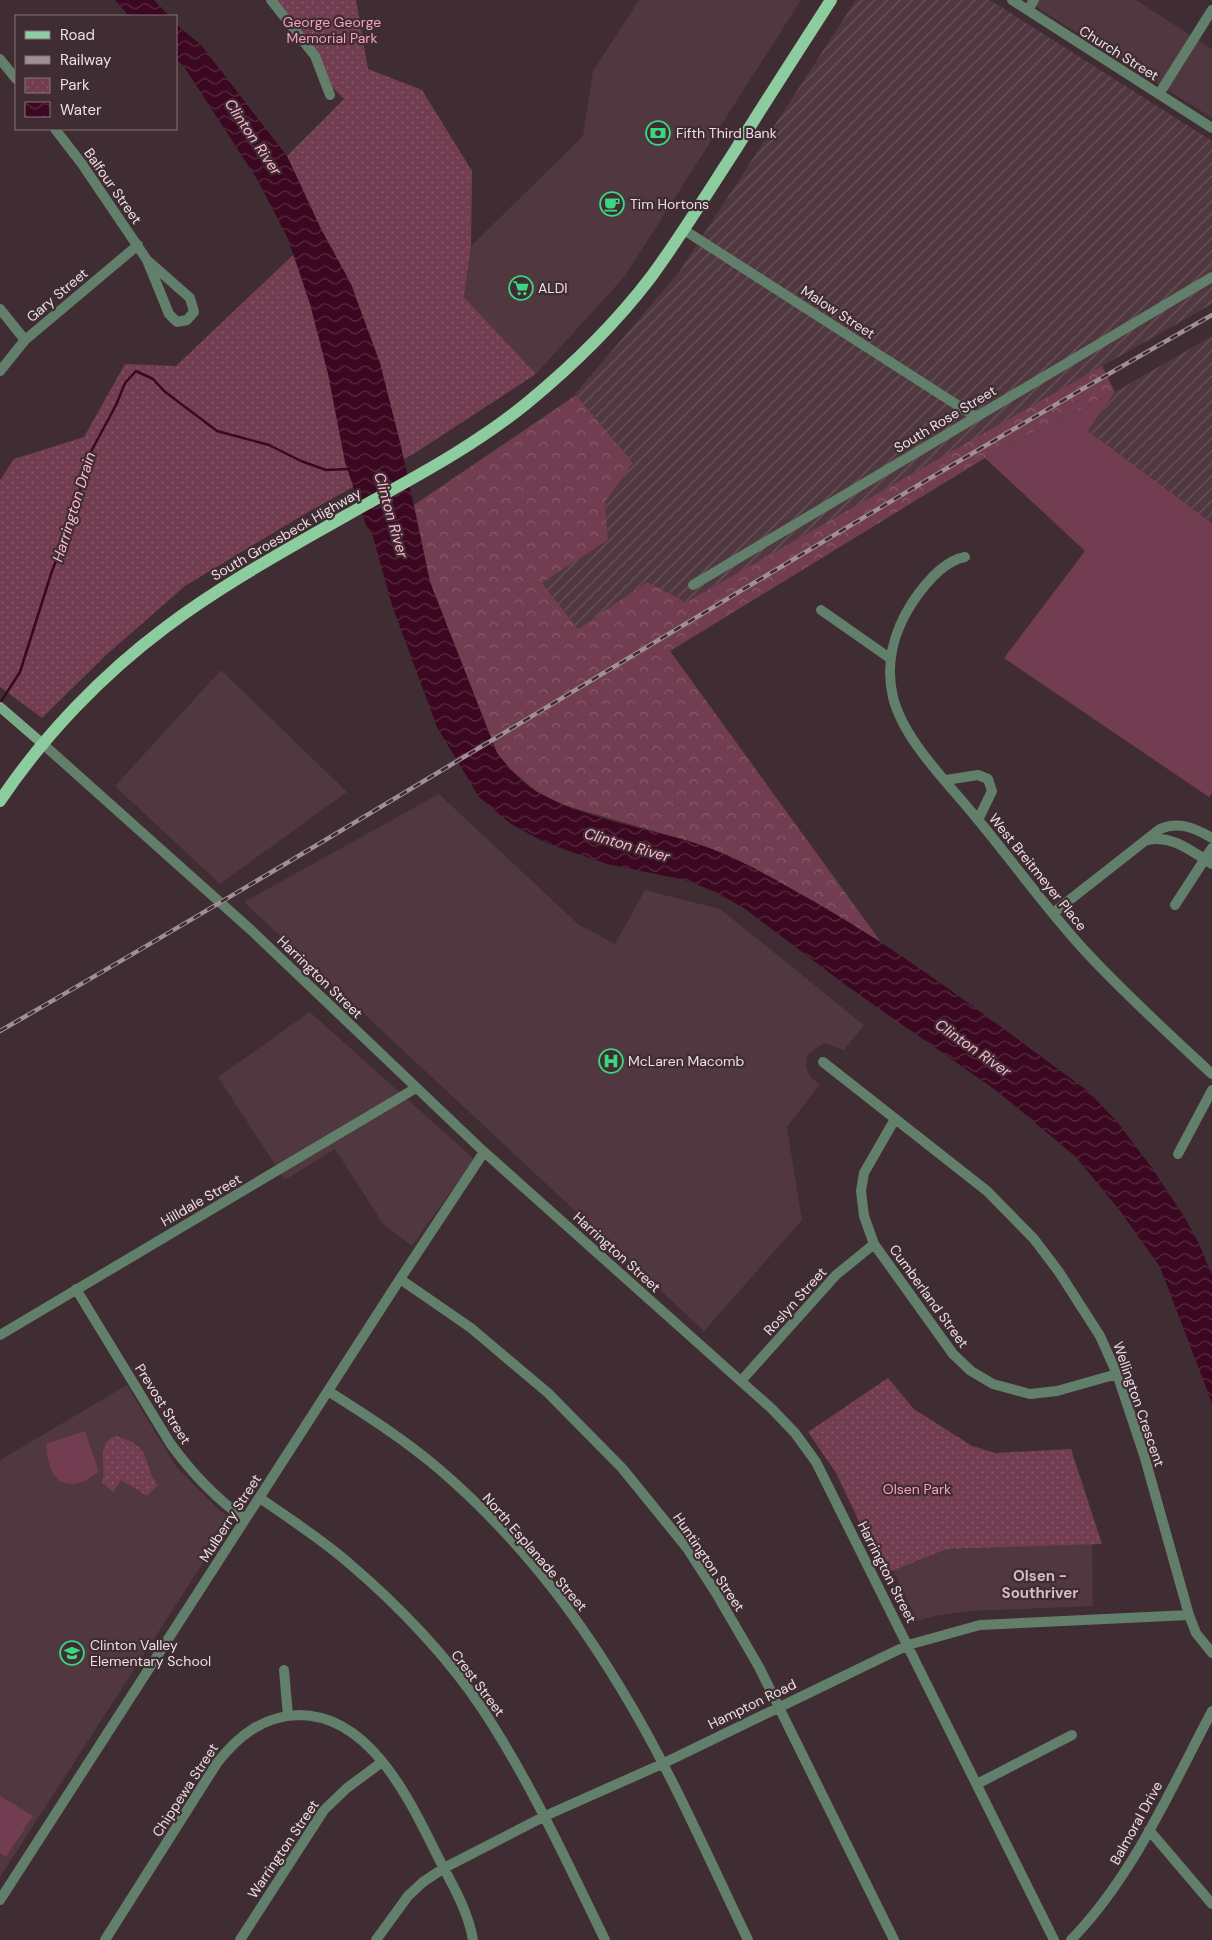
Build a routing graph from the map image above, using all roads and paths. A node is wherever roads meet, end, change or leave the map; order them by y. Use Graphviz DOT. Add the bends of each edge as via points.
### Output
graph roads {
  1 [pos="271,0"];
  2 [pos="831,0"];
  3 [pos="1012,0"];
  4 [pos="1034,0"];
  5 [pos="1028,10"];
  6 [pos="1212,10"];
  7 [pos="0,59"];
  8 [pos="15,79"];
  9 [pos="1159,94"];
  10 [pos="330,95"];
  11 [pos="1212,128"];
  12 [pos="56,130"];
  13 [pos="684,230"];
  14 [pos="138,245"];
  15 [pos="147,260"];
  16 [pos="1212,277"];
  17 [pos="0,309"];
  18 [pos="25,340"];
  19 [pos="0,371"];
  20 [pos="976,417"];
  21 [pos="965,557"];
  22 [pos="693,585"];
  23 [pos="821,610"];
  24 [pos="891,659"];
  25 [pos="0,707"];
  26 [pos="44,745"];
  27 [pos="946,780"];
  28 [pos="0,801"];
  29 [pos="978,820"];
  30 [pos="1212,838"];
  31 [pos="1147,840"];
  32 [pos="1212,848"];
  33 [pos="1208,862"];
  34 [pos="1175,905"];
  35 [pos="1052,913"];
  36 [pos="823,1062"];
  37 [pos="1212,1074"];
  38 [pos="416,1088"];
  39 [pos="1212,1090"];
  40 [pos="895,1119"];
  41 [pos="484,1152"];
  42 [pos="1178,1154"];
  43 [pos="874,1244"];
  44 [pos="400,1279"];
  45 [pos="76,1289"];
  46 [pos="0,1335"];
  47 [pos="1117,1374"];
  48 [pos="741,1381"];
  49 [pos="328,1391"];
  50 [pos="260,1498"];
  51 [pos="246,1518"];
  52 [pos="1189,1615"];
  53 [pos="908,1645"];
  54 [pos="1212,1653"];
  55 [pos="284,1670"];
  56 [pos="778,1707"];
  57 [pos="1212,1711"];
  58 [pos="288,1716"];
  59 [pos="1072,1735"];
  60 [pos="382,1762"];
  61 [pos="662,1764"];
  62 [pos="978,1784"];
  63 [pos="545,1816"];
  64 [pos="1149,1830"];
  65 [pos="444,1868"];
  66 [pos="0,1900"];
  67 [pos="1212,1904"];
  68 [pos="105,1940"];
  69 [pos="240,1940"];
  70 [pos="376,1940"];
  71 [pos="473,1940"];
  72 [pos="605,1940"];
  73 [pos="748,1940"];
  74 [pos="894,1940"];
  75 [pos="1054,1940"];
  76 [pos="1071,1940"];
  1 -- 10 [label="street" via="315,56"];
  2 -- 13 [label="main road, South Groesbeck Highway"];
  3 -- 5 [label="street, Church Street"];
  4 -- 5 [label="street"];
  5 -- 9 [label="street, Church Street"];
  6 -- 9 [label="street"];
  7 -- 8 [label="street"];
  9 -- 11 [label="street, Church Street"];
  12 -- 14 [label="street, Balfour Street"];
  13 -- 20 [label="street, Malow Street"];
  13 -- 26 [label="main road, South Groesbeck Highway" via="624,310 563,371 502,422 420,476 233,582 166,627 95,689"];
  14 -- 15 [label="street, Balfour Street"];
  14 -- 18 [label="street, Gary Street"];
  15 -- 15 [label="street, Balfour Street" via="170,314 177,322 187,320 194,312 190,298"];
  16 -- 20 [label="street, South Rose Street"];
  17 -- 18 [label="street"];
  18 -- 19 [label="street, Gary Street"];
  20 -- 22 [label="street, South Rose Street"];
  21 -- 24 [label="street, West Breitmeyer Place" via="945,567 913,601 898,628"];
  23 -- 24 [label="street"];
  24 -- 27 [label="street, West Breitmeyer Place" via="891,682 900,713 922,751"];
  25 -- 26 [label="street, Harrington Street"];
  26 -- 28 [label="main road, South Groesbeck Highway"];
  26 -- 38 [label="street, Harrington Street" via="251,930"];
  27 -- 29 [label="street, West Breitmeyer Place"];
  27 -- 29 [label="street" via="978,775 988,779 992,791"];
  29 -- 35 [label="street, West Breitmeyer Place"];
  30 -- 31 [label="street" via="1189,827 1176,825 1160,829"];
  31 -- 33 [label="street" via="1170,839"];
  31 -- 35 [label="street"];
  32 -- 33 [label="street"];
  33 -- 34 [label="street"];
  35 -- 37 [label="street, West Breitmeyer Place" via="1119,986"];
  36 -- 40 [label="street, Wellington Crescent"];
  38 -- 41 [label="street, Harrington Street"];
  38 -- 45 [label="street, Hilldale Street"];
  39 -- 42 [label="street"];
  40 -- 43 [label="street, Cumberland Street" via="868,1164 861,1191 864,1216"];
  40 -- 47 [label="street, Wellington Crescent" via="988,1191 1034,1239 1100,1336"];
  41 -- 44 [label="street, Mulberry Street"];
  41 -- 48 [label="street, Harrington Street"];
  43 -- 47 [label="street, Cumberland Street" via="953,1354 982,1378 1012,1390 1043,1393"];
  43 -- 48 [label="street, Roslyn Street" via="836,1275"];
  44 -- 49 [label="street, Mulberry Street"];
  44 -- 56 [label="street, Huntington Street" via="471,1328 517,1365 574,1417 622,1468 686,1548 716,1592"];
  45 -- 46 [label="street, Hilldale Street"];
  45 -- 51 [label="street, Prevost Street" via="187,1466 217,1497"];
  47 -- 52 [label="street, Wellington Crescent" via="1144,1455"];
  48 -- 53 [label="street, Harrington Street" via="795,1433 816,1462"];
  49 -- 50 [label="street, Mulberry Street"];
  49 -- 61 [label="street, North Esplanade Street" via="439,1469 512,1542 554,1590 594,1645 621,1687"];
  50 -- 51 [label="street, Mulberry Street"];
  50 -- 63 [label="street, Crest Street" via="352,1566 424,1637 482,1709"];
  51 -- 66 [label="street, Mulberry Street"];
  52 -- 53 [label="street, Hampton Road" via="980,1625"];
  52 -- 54 [label="street, Wellington Crescent" via="1196,1633"];
  53 -- 56 [label="street, Hampton Road"];
  53 -- 62 [label="street, Harrington Street"];
  55 -- 58 [label="street"];
  56 -- 61 [label="street, Hampton Road"];
  56 -- 74 [label="street, Huntington Street"];
  57 -- 64 [label="street, Balmoral Drive"];
  58 -- 60 [label="street, Chippewa Street" via="313,1716 335,1723 357,1738"];
  58 -- 68 [label="street, Chippewa Street" via="256,1726 232,1745 217,1763"];
  59 -- 62 [label="street"];
  60 -- 65 [label="street, Chippewa Street" via="414,1810"];
  60 -- 69 [label="street, Warrington Street" via="346,1788 324,1810"];
  61 -- 63 [label="street, Hampton Road"];
  61 -- 73 [label="street, North Esplanade Street"];
  62 -- 75 [label="street, Harrington Street"];
  63 -- 65 [label="street, Hampton Road"];
  63 -- 72 [label="street, Crest Street"];
  64 -- 67 [label="street"];
  64 -- 76 [label="street, Balmoral Drive" via="1115,1887"];
  65 -- 70 [label="street, Hampton Road" via="408,1896"];
  65 -- 71 [label="street, Chippewa Street" via="462,1905"];
}
